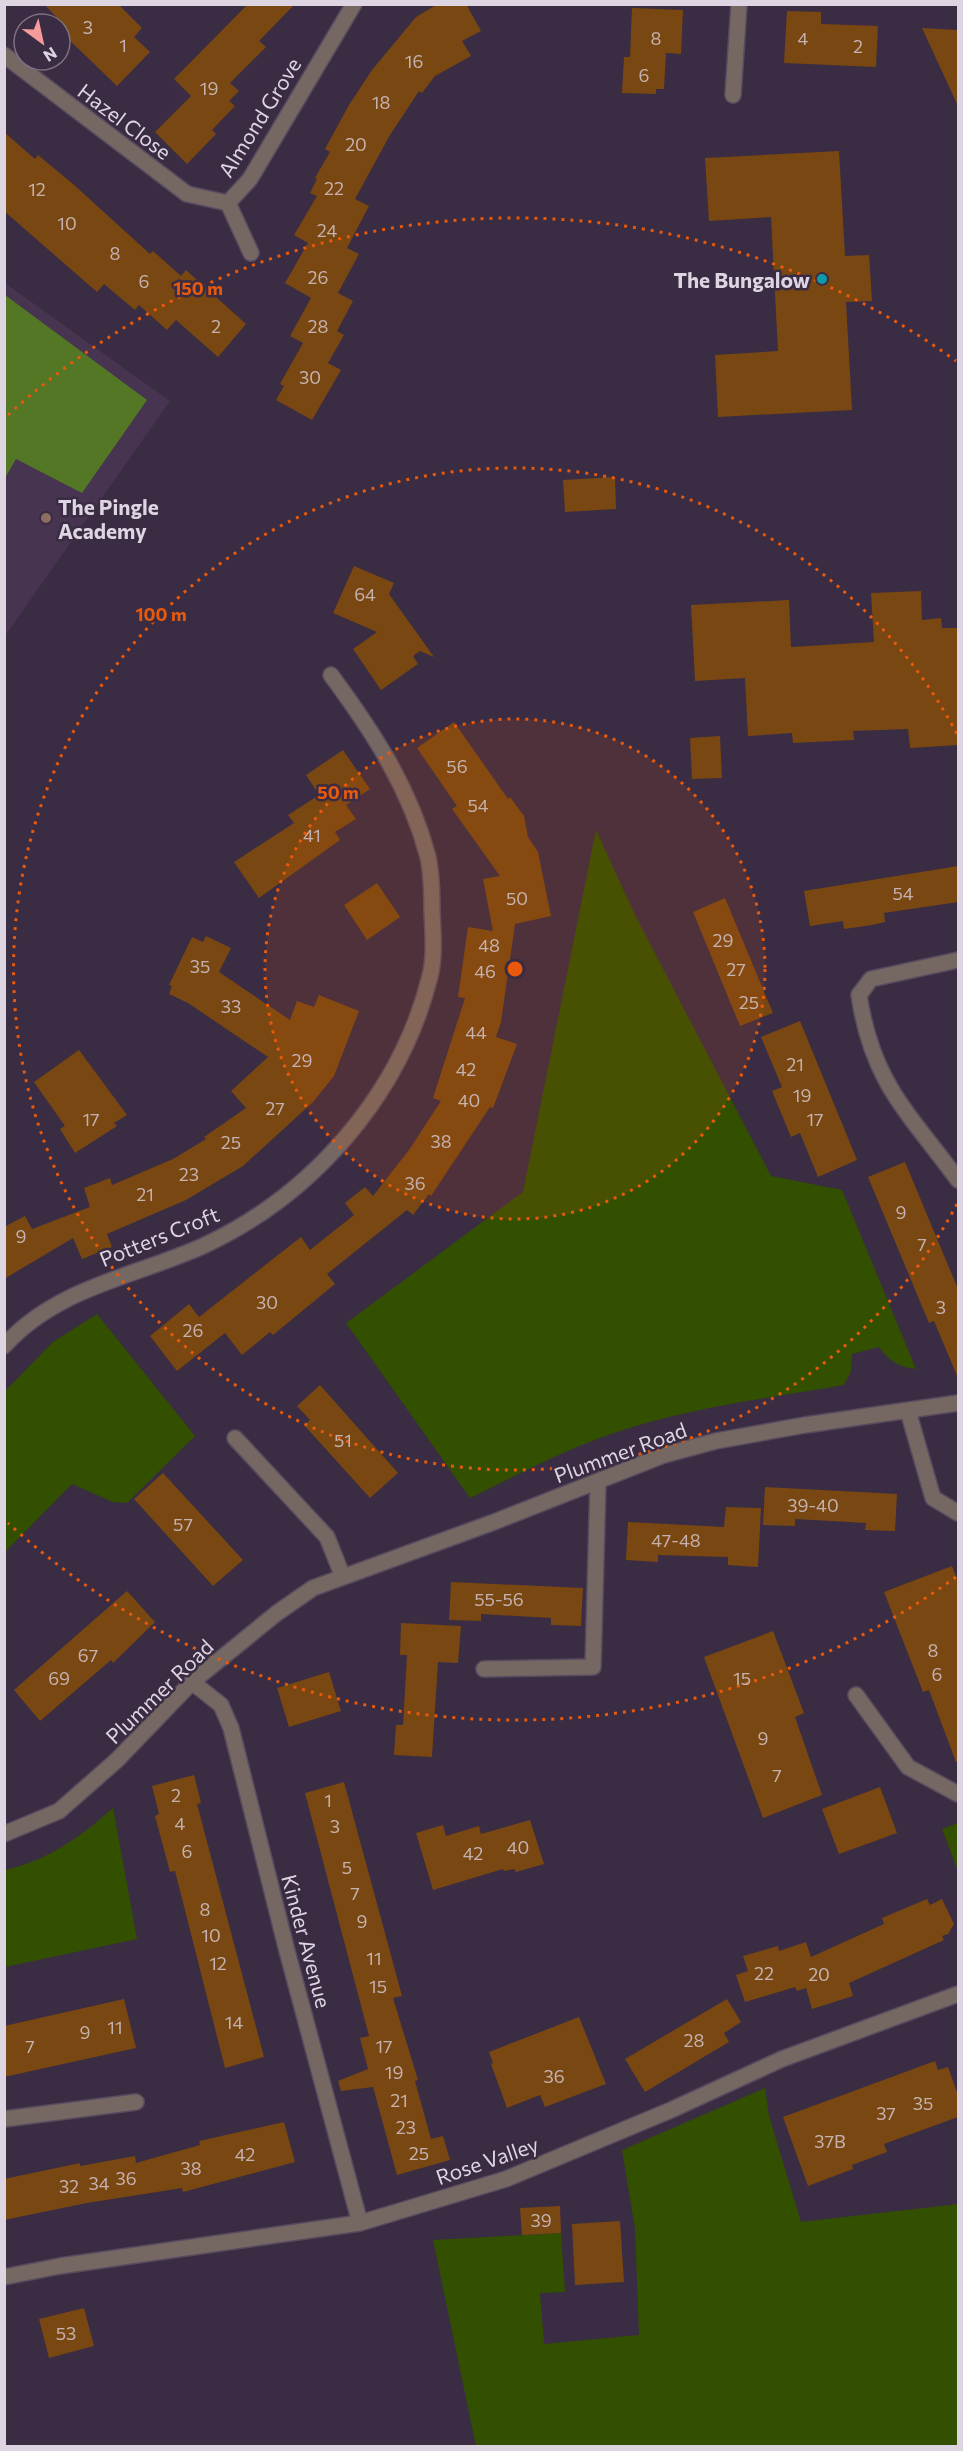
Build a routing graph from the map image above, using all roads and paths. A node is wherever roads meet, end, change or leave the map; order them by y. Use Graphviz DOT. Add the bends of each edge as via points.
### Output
graph roads {
  1 [pos="354,4"];
  2 [pos="739,4"];
  3 [pos="4,55"];
  4 [pos="733,95"];
  5 [pos="228,203"];
  6 [pos="251,253"];
  7 [pos="332,675"];
  8 [pos="958,960"];
  9 [pos="958,1180"];
  10 [pos="4,1346"];
  11 [pos="958,1403"];
  12 [pos="908,1412"];
  13 [pos="235,1438"];
  14 [pos="598,1481"];
  15 [pos="958,1513"];
  16 [pos="343,1577"];
  17 [pos="484,1669"];
  18 [pos="192,1682"];
  19 [pos="856,1695"];
  20 [pos="958,1794"];
  21 [pos="4,1834"];
  22 [pos="958,1994"];
  23 [pos="136,2102"];
  24 [pos="4,2119"];
  25 [pos="360,2223"];
  26 [pos="4,2277"];
  1 -- 5 [label="street, Almond Grove" via="250,179"];
  2 -- 4 [label="street"];
  3 -- 5 [label="street, Hazel Close" via="187,194"];
  5 -- 6 [label="street, Almond Grove"];
  7 -- 10 [label="street, Potters Croft" via="376,737 415,816 428,859 431,974 408,1043 385,1086 356,1126 310,1175 257,1216 203,1245 98,1283 56,1304 19,1330"];
  8 -- 9 [label="street" via="871,979 859,995 873,1057 887,1086"];
  11 -- 12 [label="street, Plummer Road"];
  12 -- 14 [label="street, Plummer Road" via="716,1441 664,1455"];
  12 -- 15 [label="street" via="933,1498"];
  13 -- 16 [label="street" via="327,1537"];
  14 -- 16 [label="street, Plummer Road"];
  14 -- 17 [label="street" via="593,1667"];
  16 -- 18 [label="street, Plummer Road" via="313,1588 277,1613"];
  18 -- 21 [label="street, Plummer Road" via="117,1760 58,1811"];
  18 -- 25 [label="street, Kinder Avenue" via="220,1705 231,1728"];
  19 -- 20 [label="street" via="908,1767"];
  22 -- 25 [label="street, Rose Valley" via="783,2059 506,2179"];
  23 -- 24 [label="street"];
  25 -- 26 [label="street, Rose Valley"];
}
